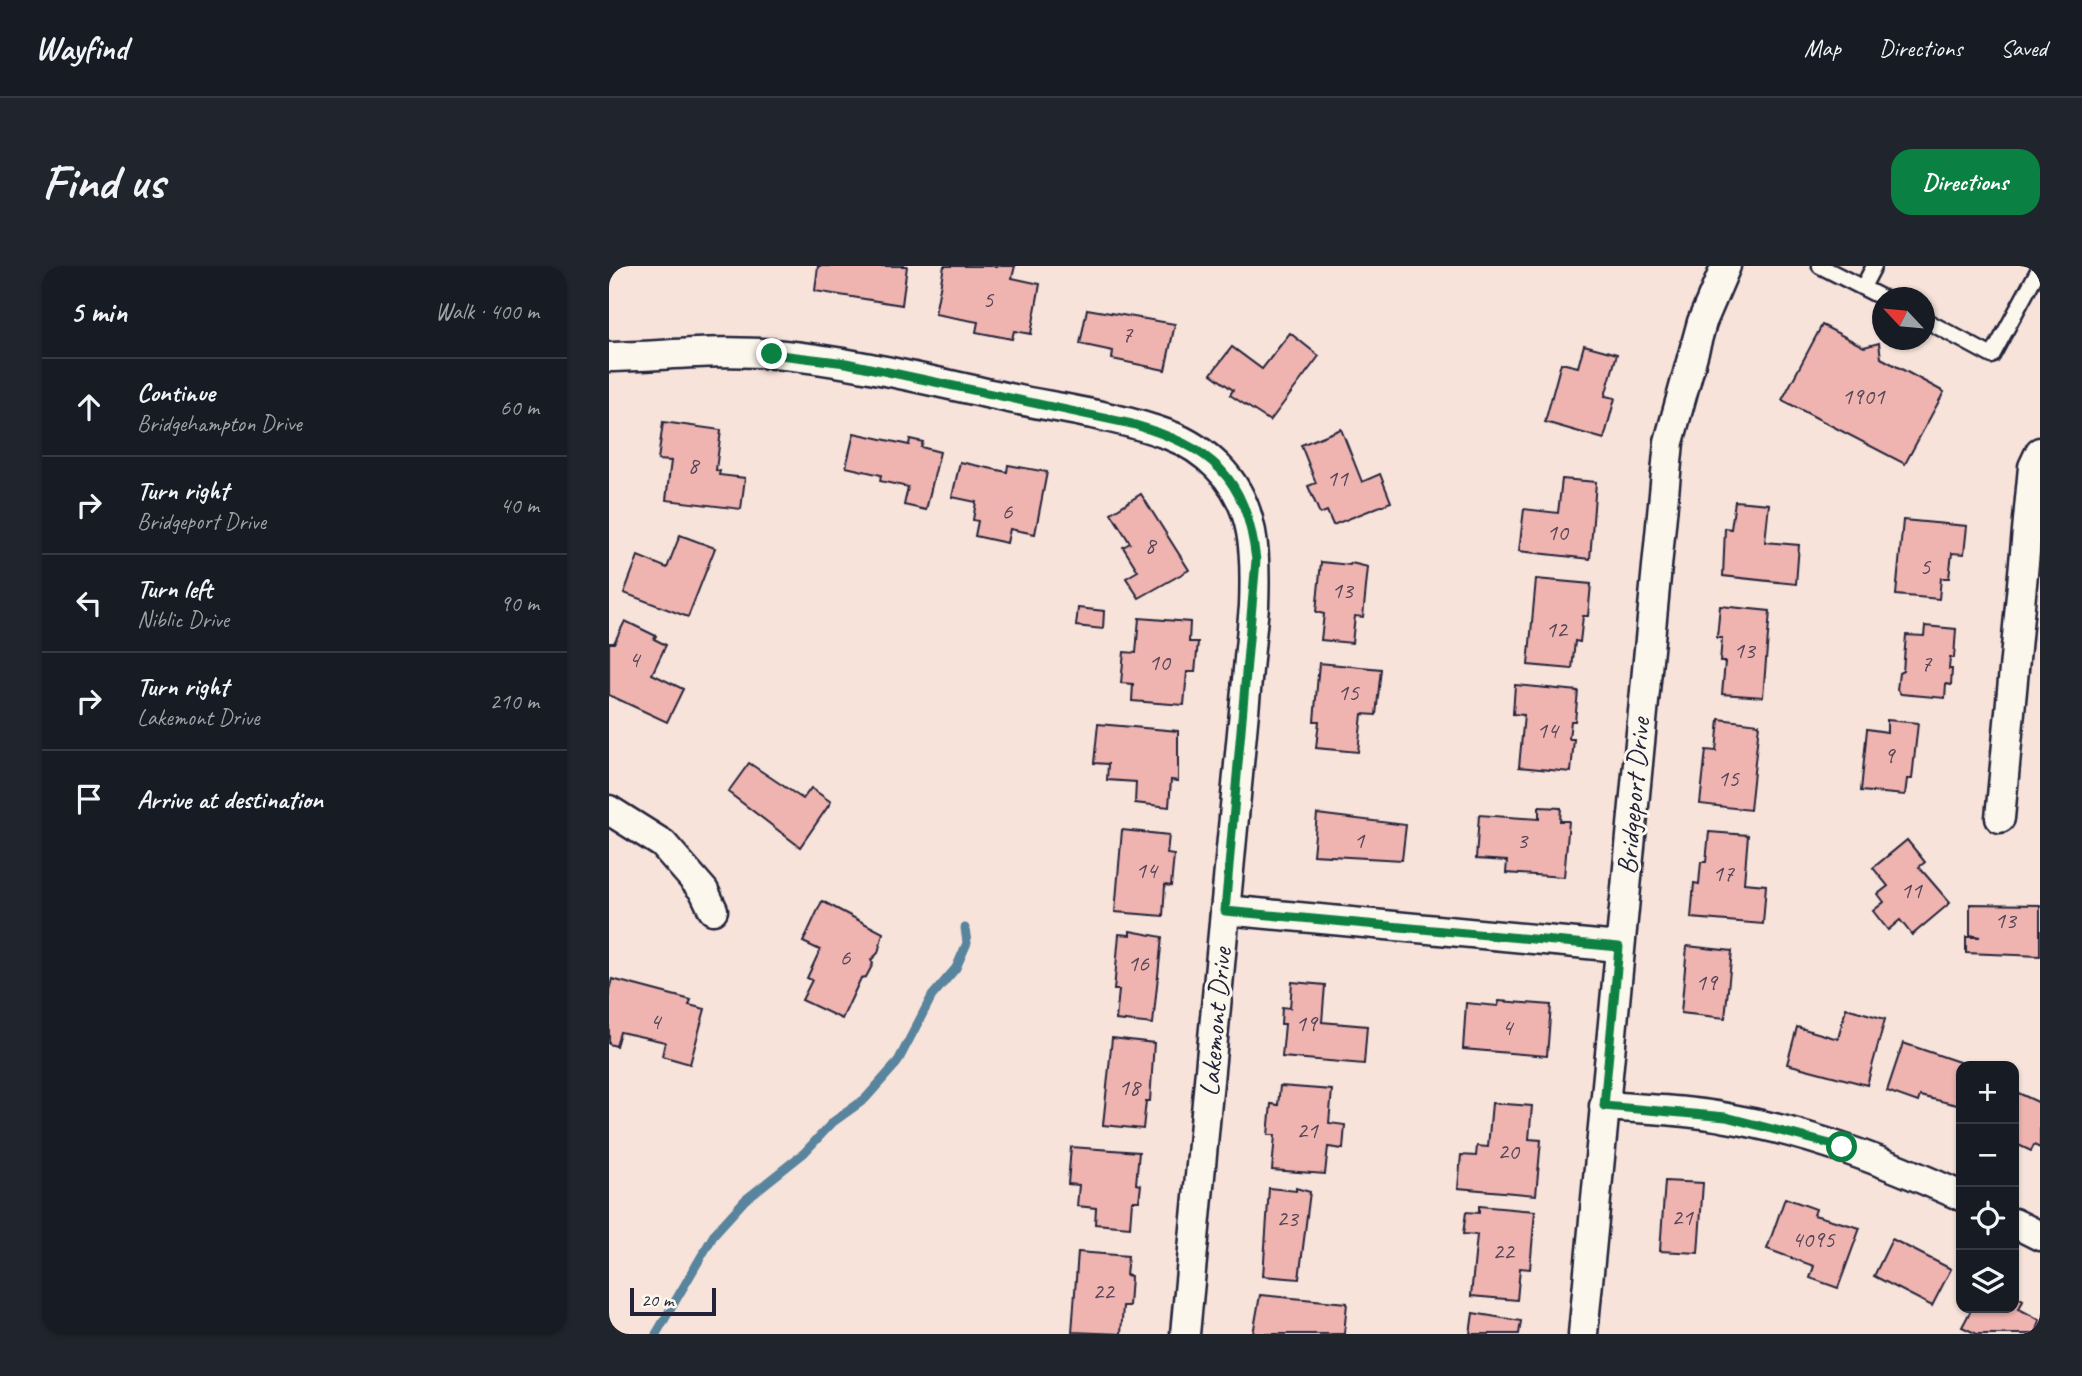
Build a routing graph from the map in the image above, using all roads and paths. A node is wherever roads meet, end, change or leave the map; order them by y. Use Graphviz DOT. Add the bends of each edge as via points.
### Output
graph roads {
  1 [pos="1726,266"];
  2 [pos="1820,266"];
  3 [pos="1874,266"];
  4 [pos="2040,267"];
  5 [pos="1863,288"];
  6 [pos="1872,293"];
  7 [pos="1935,326"];
  8 [pos="609,357"];
  9 [pos="2040,452"];
  10 [pos="2033,551"];
  11 [pos="609,810"];
  12 [pos="2000,818"];
  13 [pos="713,910"];
  14 [pos="1225,911"];
  15 [pos="1619,947"];
  16 [pos="1604,1106"];
  17 [pos="1956,1194"];
  18 [pos="2019,1226"];
  19 [pos="2040,1236"];
  20 [pos="1185,1334"];
  21 [pos="1583,1334"];
  1 -- 15 [label="street, Bridgeport Drive" via="1702,322 1669,442"];
  2 -- 5 [label="lane"];
  3 -- 5 [label="lane"];
  4 -- 7 [label="lane" via="1992,356"];
  5 -- 6 [label="lane"];
  8 -- 14 [label="street, Lakemont Drive" via="703,352 846,363 1132,424 1170,435 1219,467 1237,491 1252,526 1256,560"];
  9 -- 10 [label="street" via="2033,467"];
  10 -- 12 [label="street"];
  11 -- 13 [label="street" via="663,844 704,891"];
  14 -- 15 [label="street"];
  14 -- 20 [label="street, Lakemont Drive"];
  15 -- 16 [label="street, Bridgeport Drive"];
  16 -- 17 [label="street" via="1726,1117 1795,1134 1903,1169"];
  16 -- 21 [label="street, Bridgeport Drive"];
  18 -- 19 [label="street"];
}
